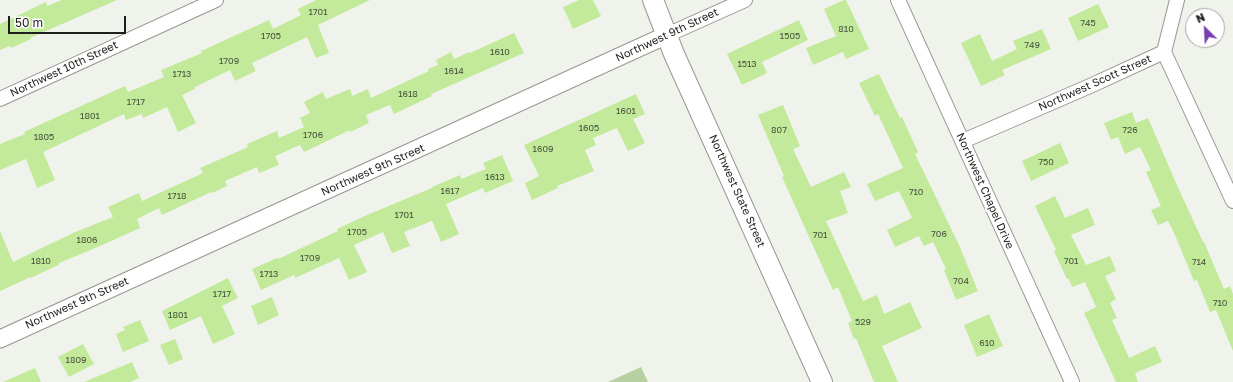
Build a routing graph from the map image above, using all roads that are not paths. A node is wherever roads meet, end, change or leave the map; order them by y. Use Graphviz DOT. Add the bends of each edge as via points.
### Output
graph roads {
  1 [pos="216,0"];
  2 [pos="653,0"];
  3 [pos="745,0"];
  4 [pos="898,0"];
  5 [pos="1177,0"];
  6 [pos="667,35"];
  7 [pos="1164,52"];
  8 [pos="0,99"];
  9 [pos="963,141"];
  10 [pos="1233,201"];
  11 [pos="0,339"];
  12 [pos="822,382"];
  13 [pos="1072,382"];
  1 -- 8 [label="street, Northwest 10th Street"];
  2 -- 6 [label="main road, Northwest State Street"];
  3 -- 6 [label="street, Northwest 9th Street"];
  4 -- 9 [label="street, Northwest Chapel Drive"];
  5 -- 7 [label="street"];
  6 -- 11 [label="street, Northwest 9th Street"];
  6 -- 12 [label="main road, Northwest State Street"];
  7 -- 9 [label="street, Northwest Scott Street"];
  7 -- 10 [label="street, Northwest Scott Street"];
  9 -- 13 [label="street, Northwest Chapel Drive"];
}
